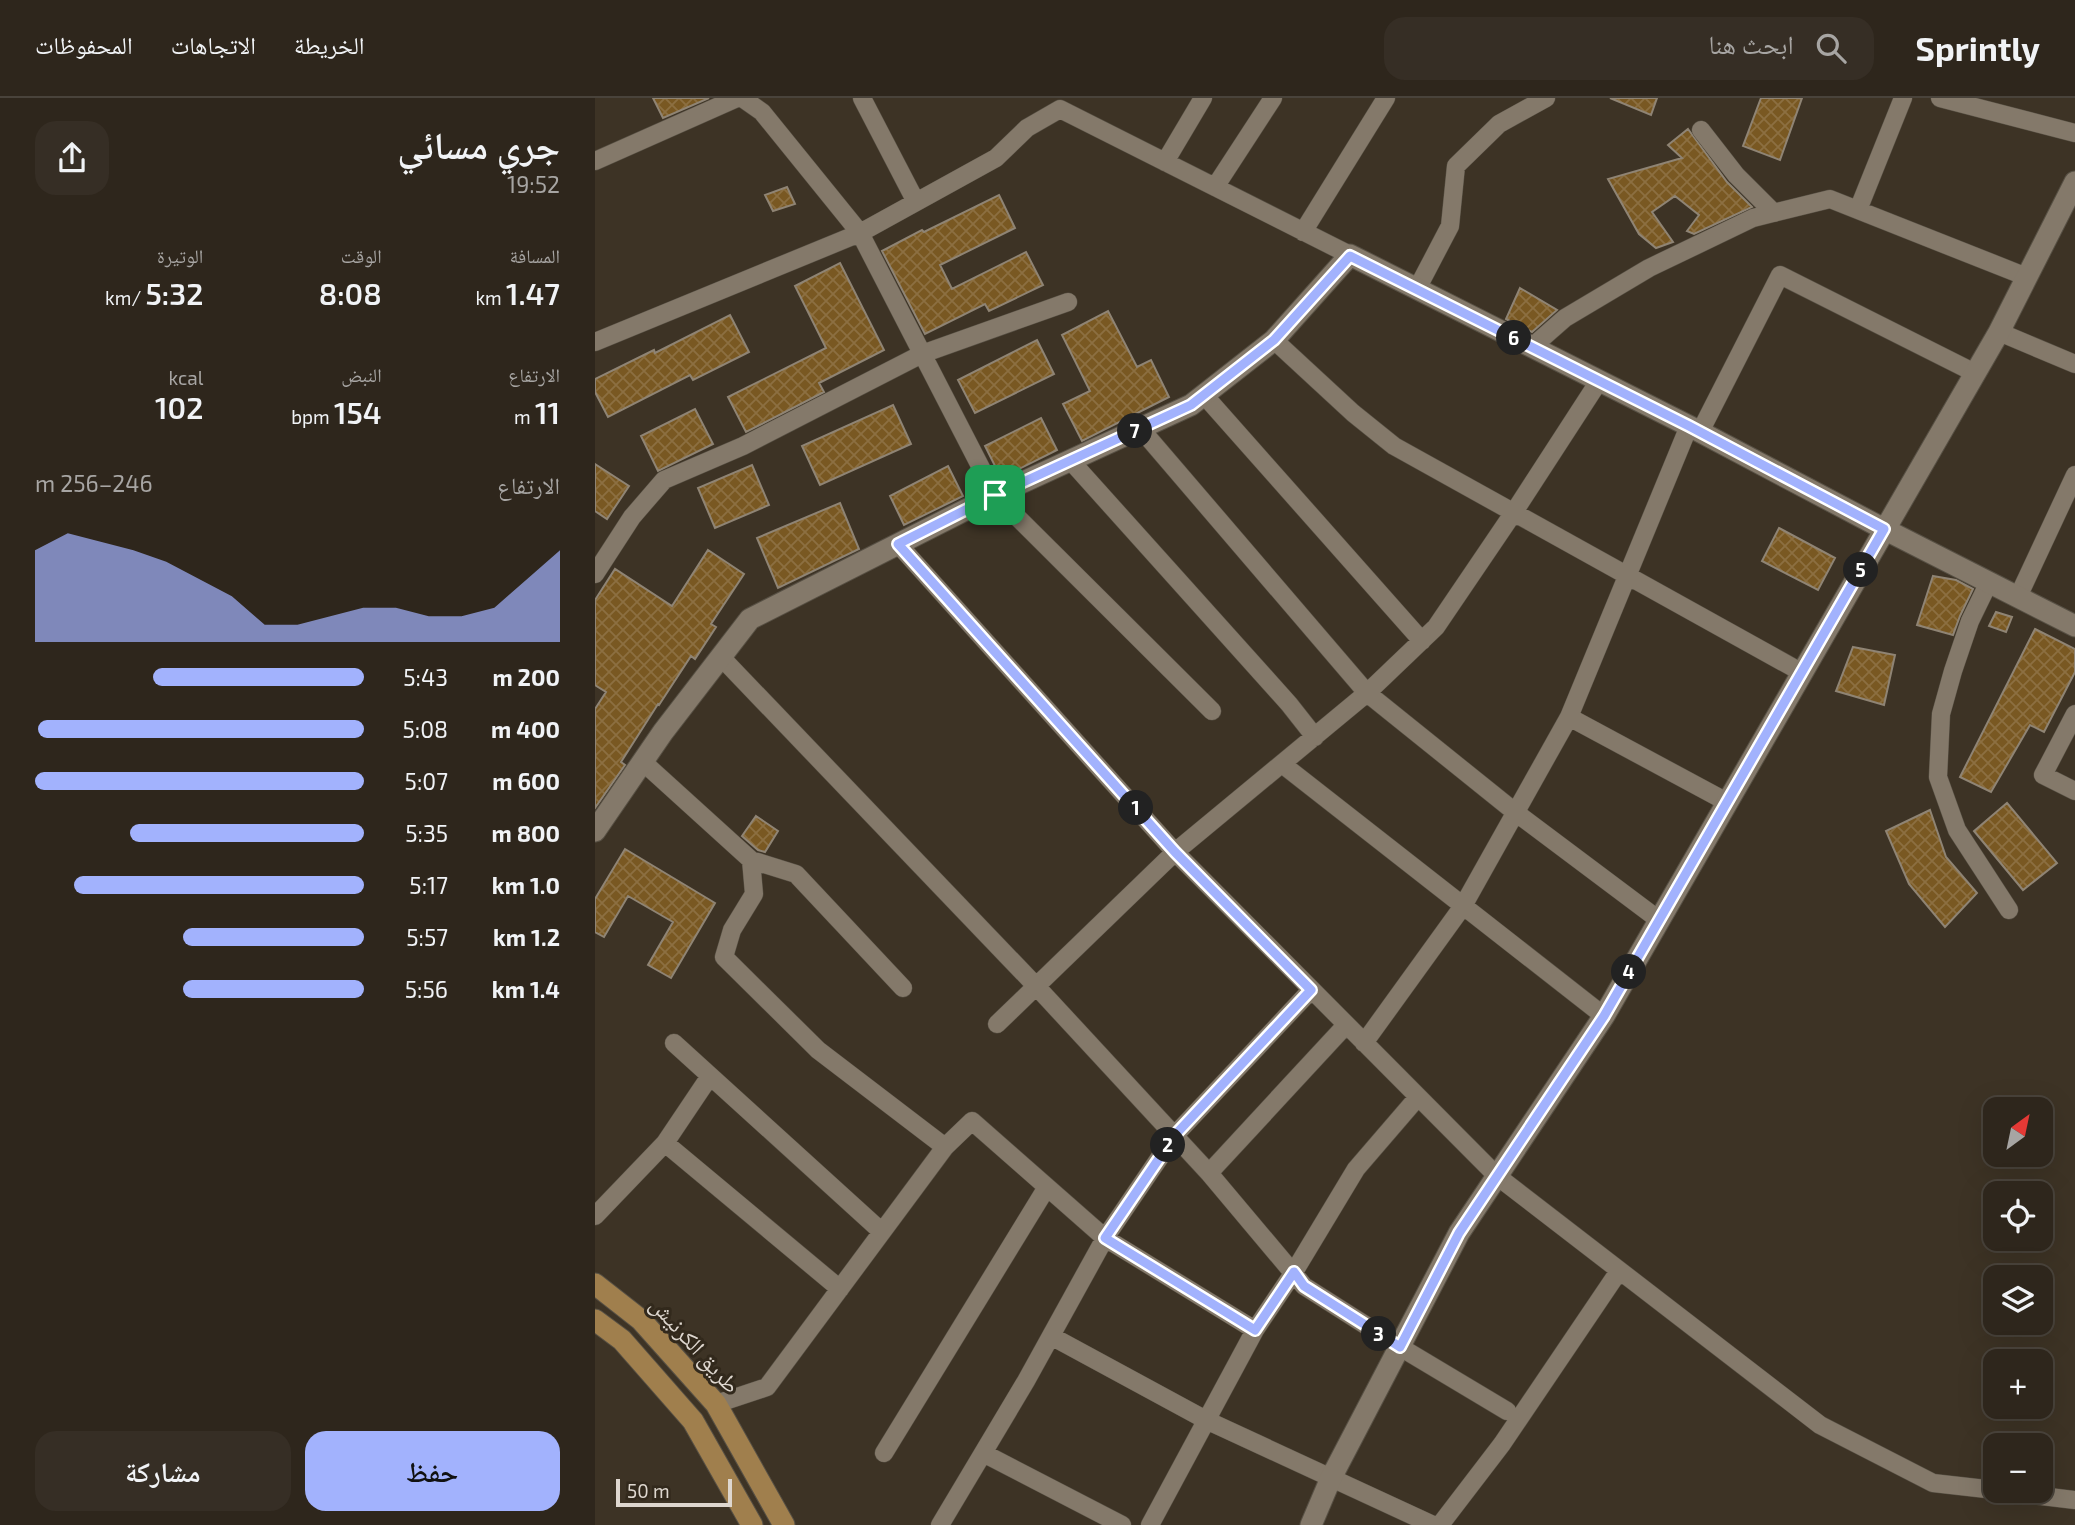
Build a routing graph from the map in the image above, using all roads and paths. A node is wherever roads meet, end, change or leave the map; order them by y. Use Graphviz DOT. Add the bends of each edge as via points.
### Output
graph roads {
  1 [pos="740,98"];
  2 [pos="862,98"];
  3 [pos="1203,98"];
  4 [pos="1273,98"];
  5 [pos="1386,98"];
  6 [pos="1546,98"];
  7 [pos="1903,98"];
  8 [pos="1940,98"];
  9 [pos="1701,130"];
  10 [pos="2075,133"];
  11 [pos="595,161"];
  12 [pos="1165,162"];
  13 [pos="2075,182"];
  14 [pos="1215,187"];
  15 [pos="916,202"];
  16 [pos="1858,210"];
  17 [pos="1774,213"];
  18 [pos="1303,232"];
  19 [pos="860,233"];
  20 [pos="1350,256"];
  21 [pos="2027,277"];
  22 [pos="1417,289"];
  23 [pos="1068,302"];
  24 [pos="1999,332"];
  25 [pos="1274,340"];
  26 [pos="595,342"];
  27 [pos="1532,347"];
  28 [pos="922,354"];
  29 [pos="2075,364"];
  30 [pos="1975,373"];
  31 [pos="1599,381"];
  32 [pos="1204,395"];
  33 [pos="1140,428"];
  34 [pos="1694,429"];
  35 [pos="1070,460"];
  36 [pos="2075,475"];
  37 [pos="995,495"];
  38 [pos="1514,512"];
  39 [pos="1884,529"];
  40 [pos="898,544"];
  41 [pos="595,574"];
  42 [pos="1627,575"];
  43 [pos="1989,582"];
  44 [pos="2018,597"];
  45 [pos="2075,626"];
  46 [pos="1422,641"];
  47 [pos="721,657"];
  48 [pos="1801,672"];
  49 [pos="1367,693"];
  50 [pos="1212,711"];
  51 [pos="2075,714"];
  52 [pos="1569,717"];
  53 [pos="1315,737"];
  54 [pos="643,762"];
  55 [pos="1282,764"];
  56 [pos="2075,791"];
  57 [pos="1727,802"];
  58 [pos="1515,812"];
  59 [pos="595,831"];
  60 [pos="1175,852"];
  61 [pos="751,860"];
  62 [pos="1463,906"];
  63 [pos="2009,910"];
  64 [pos="1659,920"];
  65 [pos="1037,986"];
  66 [pos="903,988"];
  67 [pos="1311,990"];
  68 [pos="1604,1016"];
  69 [pos="997,1024"];
  70 [pos="1346,1025"];
  71 [pos="674,1043"];
  72 [pos="1364,1043"];
  73 [pos="710,1076"];
  74 [pos="1418,1097"];
  75 [pos="1175,1135"];
  76 [pos="665,1143"];
  77 [pos="945,1147"];
  78 [pos="1209,1173"];
  79 [pos="1497,1176"];
  80 [pos="1047,1186"];
  81 [pos="595,1216"];
  82 [pos="882,1232"];
  83 [pos="1105,1238"];
  84 [pos="1619,1270"];
  85 [pos="1294,1272"];
  86 [pos="595,1284"];
  87 [pos="840,1289"];
  88 [pos="595,1320"];
  89 [pos="1255,1330"];
  90 [pos="1051,1336"];
  91 [pos="1400,1347"];
  92 [pos="716,1404"];
  93 [pos="1507,1411"];
  94 [pos="1206,1420"];
  95 [pos="884,1453"];
  96 [pos="983,1453"];
  97 [pos="1331,1478"];
  98 [pos="1983,1489"];
  99 [pos="2053,1497"];
  100 [pos="2075,1500"];
  101 [pos="752,1525"];
  102 [pos="784,1525"];
  103 [pos="940,1525"];
  104 [pos="1122,1525"];
  105 [pos="1150,1525"];
  106 [pos="1311,1525"];
  107 [pos="1433,1525"];
  108 [pos="1440,1525"];
  1 -- 11 [label="street"];
  1 -- 19 [label="street" via="762,112"];
  2 -- 15 [label="street"];
  3 -- 12 [label="street"];
  4 -- 14 [label="street"];
  5 -- 18 [label="street"];
  6 -- 22 [label="street" via="1499,124 1456,166 1450,226"];
  7 -- 16 [label="street"];
  8 -- 10 [label="street"];
  9 -- 17 [label="street"];
  12 -- 14 [label="street"];
  12 -- 15 [label="street" via="1060,109 1027,128 996,158"];
  13 -- 21 [label="street"];
  14 -- 18 [label="street"];
  15 -- 19 [label="street"];
  16 -- 17 [label="street" via="1830,199"];
  16 -- 21 [label="street"];
  17 -- 27 [label="street" via="1753,218 1649,268 1565,318"];
  18 -- 20 [label="street"];
  19 -- 26 [label="street"];
  19 -- 28 [label="street"];
  20 -- 22 [label="street"];
  20 -- 25 [label="street"];
  21 -- 24 [label="street"];
  22 -- 27 [label="street"];
  23 -- 28 [label="street"];
  24 -- 29 [label="street"];
  24 -- 30 [label="street"];
  25 -- 32 [label="street"];
  25 -- 38 [label="street" via="1394,446"];
  27 -- 31 [label="street"];
  28 -- 37 [label="street"];
  28 -- 41 [label="street" via="743,446 664,480 632,517"];
  30 -- 34 [label="street" via="1780,275"];
  30 -- 39 [label="street"];
  31 -- 34 [label="street"];
  31 -- 38 [label="street"];
  32 -- 33 [label="street"];
  32 -- 46 [label="street"];
  33 -- 35 [label="street"];
  33 -- 49 [label="street"];
  34 -- 39 [label="street"];
  34 -- 42 [label="street"];
  35 -- 37 [label="street"];
  35 -- 53 [label="street"];
  36 -- 44 [label="street"];
  37 -- 40 [label="street"];
  37 -- 50 [label="street"];
  38 -- 42 [label="street"];
  38 -- 46 [label="street"];
  39 -- 43 [label="street"];
  39 -- 48 [label="street"];
  40 -- 47 [label="street" via="750,619"];
  40 -- 60 [label="street"];
  42 -- 48 [label="street"];
  42 -- 52 [label="street"];
  43 -- 44 [label="street"];
  43 -- 63 [label="street" via="1970,621 1941,715 1938,777 1957,830"];
  44 -- 45 [label="street"];
  46 -- 49 [label="street"];
  47 -- 54 [label="street"];
  47 -- 65 [label="street"];
  48 -- 57 [label="street"];
  49 -- 53 [label="street"];
  49 -- 58 [label="street"];
  51 -- 56 [label="street" via="2043,775"];
  52 -- 57 [label="street"];
  52 -- 58 [label="street"];
  53 -- 55 [label="street"];
  54 -- 59 [label="street"];
  54 -- 61 [label="street"];
  55 -- 60 [label="street"];
  55 -- 62 [label="street"];
  57 -- 64 [label="street"];
  58 -- 62 [label="street"];
  58 -- 64 [label="street"];
  60 -- 65 [label="street"];
  60 -- 67 [label="street"];
  61 -- 66 [label="street" via="796,874"];
  61 -- 77 [label="street" via="754,894 732,930 724,957 818,1050"];
  62 -- 68 [label="street"];
  62 -- 72 [label="street"];
  64 -- 68 [label="street"];
  65 -- 69 [label="street"];
  65 -- 75 [label="street"];
  67 -- 70 [label="street"];
  67 -- 75 [label="street"];
  68 -- 79 [label="street"];
  70 -- 72 [label="street"];
  70 -- 78 [label="street"];
  71 -- 73 [label="street"];
  72 -- 74 [label="street"];
  73 -- 76 [label="street"];
  73 -- 82 [label="street"];
  74 -- 79 [label="street"];
  74 -- 85 [label="street" via="1356,1169"];
  75 -- 78 [label="street"];
  75 -- 83 [label="street"];
  76 -- 81 [label="street"];
  76 -- 87 [label="street"];
  77 -- 80 [label="street" via="972,1121"];
  77 -- 82 [label="street"];
  78 -- 85 [label="street"];
  79 -- 84 [label="street"];
  79 -- 91 [label="street" via="1459,1233"];
  80 -- 83 [label="street"];
  80 -- 95 [label="street"];
  82 -- 87 [label="street"];
  83 -- 89 [label="street"];
  83 -- 90 [label="street"];
  84 -- 98 [label="street" via="1820,1425 1933,1483"];
  84 -- 108 [label="street" via="1502,1444"];
  85 -- 89 [label="street"];
  85 -- 91 [label="street" via="1304,1286"];
  86 -- 92 [label="main road, طريق الكرنيش" via="641,1320"];
  87 -- 92 [label="street" via="767,1387"];
  88 -- 101 [label="main road" via="622,1340 693,1420"];
  89 -- 94 [label="street"];
  90 -- 94 [label="street"];
  90 -- 96 [label="street"];
  91 -- 93 [label="street"];
  91 -- 97 [label="street"];
  92 -- 102 [label="main road, طريق الكرنيش"];
  94 -- 97 [label="street"];
  94 -- 105 [label="street"];
  96 -- 103 [label="street"];
  96 -- 104 [label="street"];
  97 -- 106 [label="street"];
  97 -- 107 [label="street"];
  99 -- 100 [label="street"];
}
